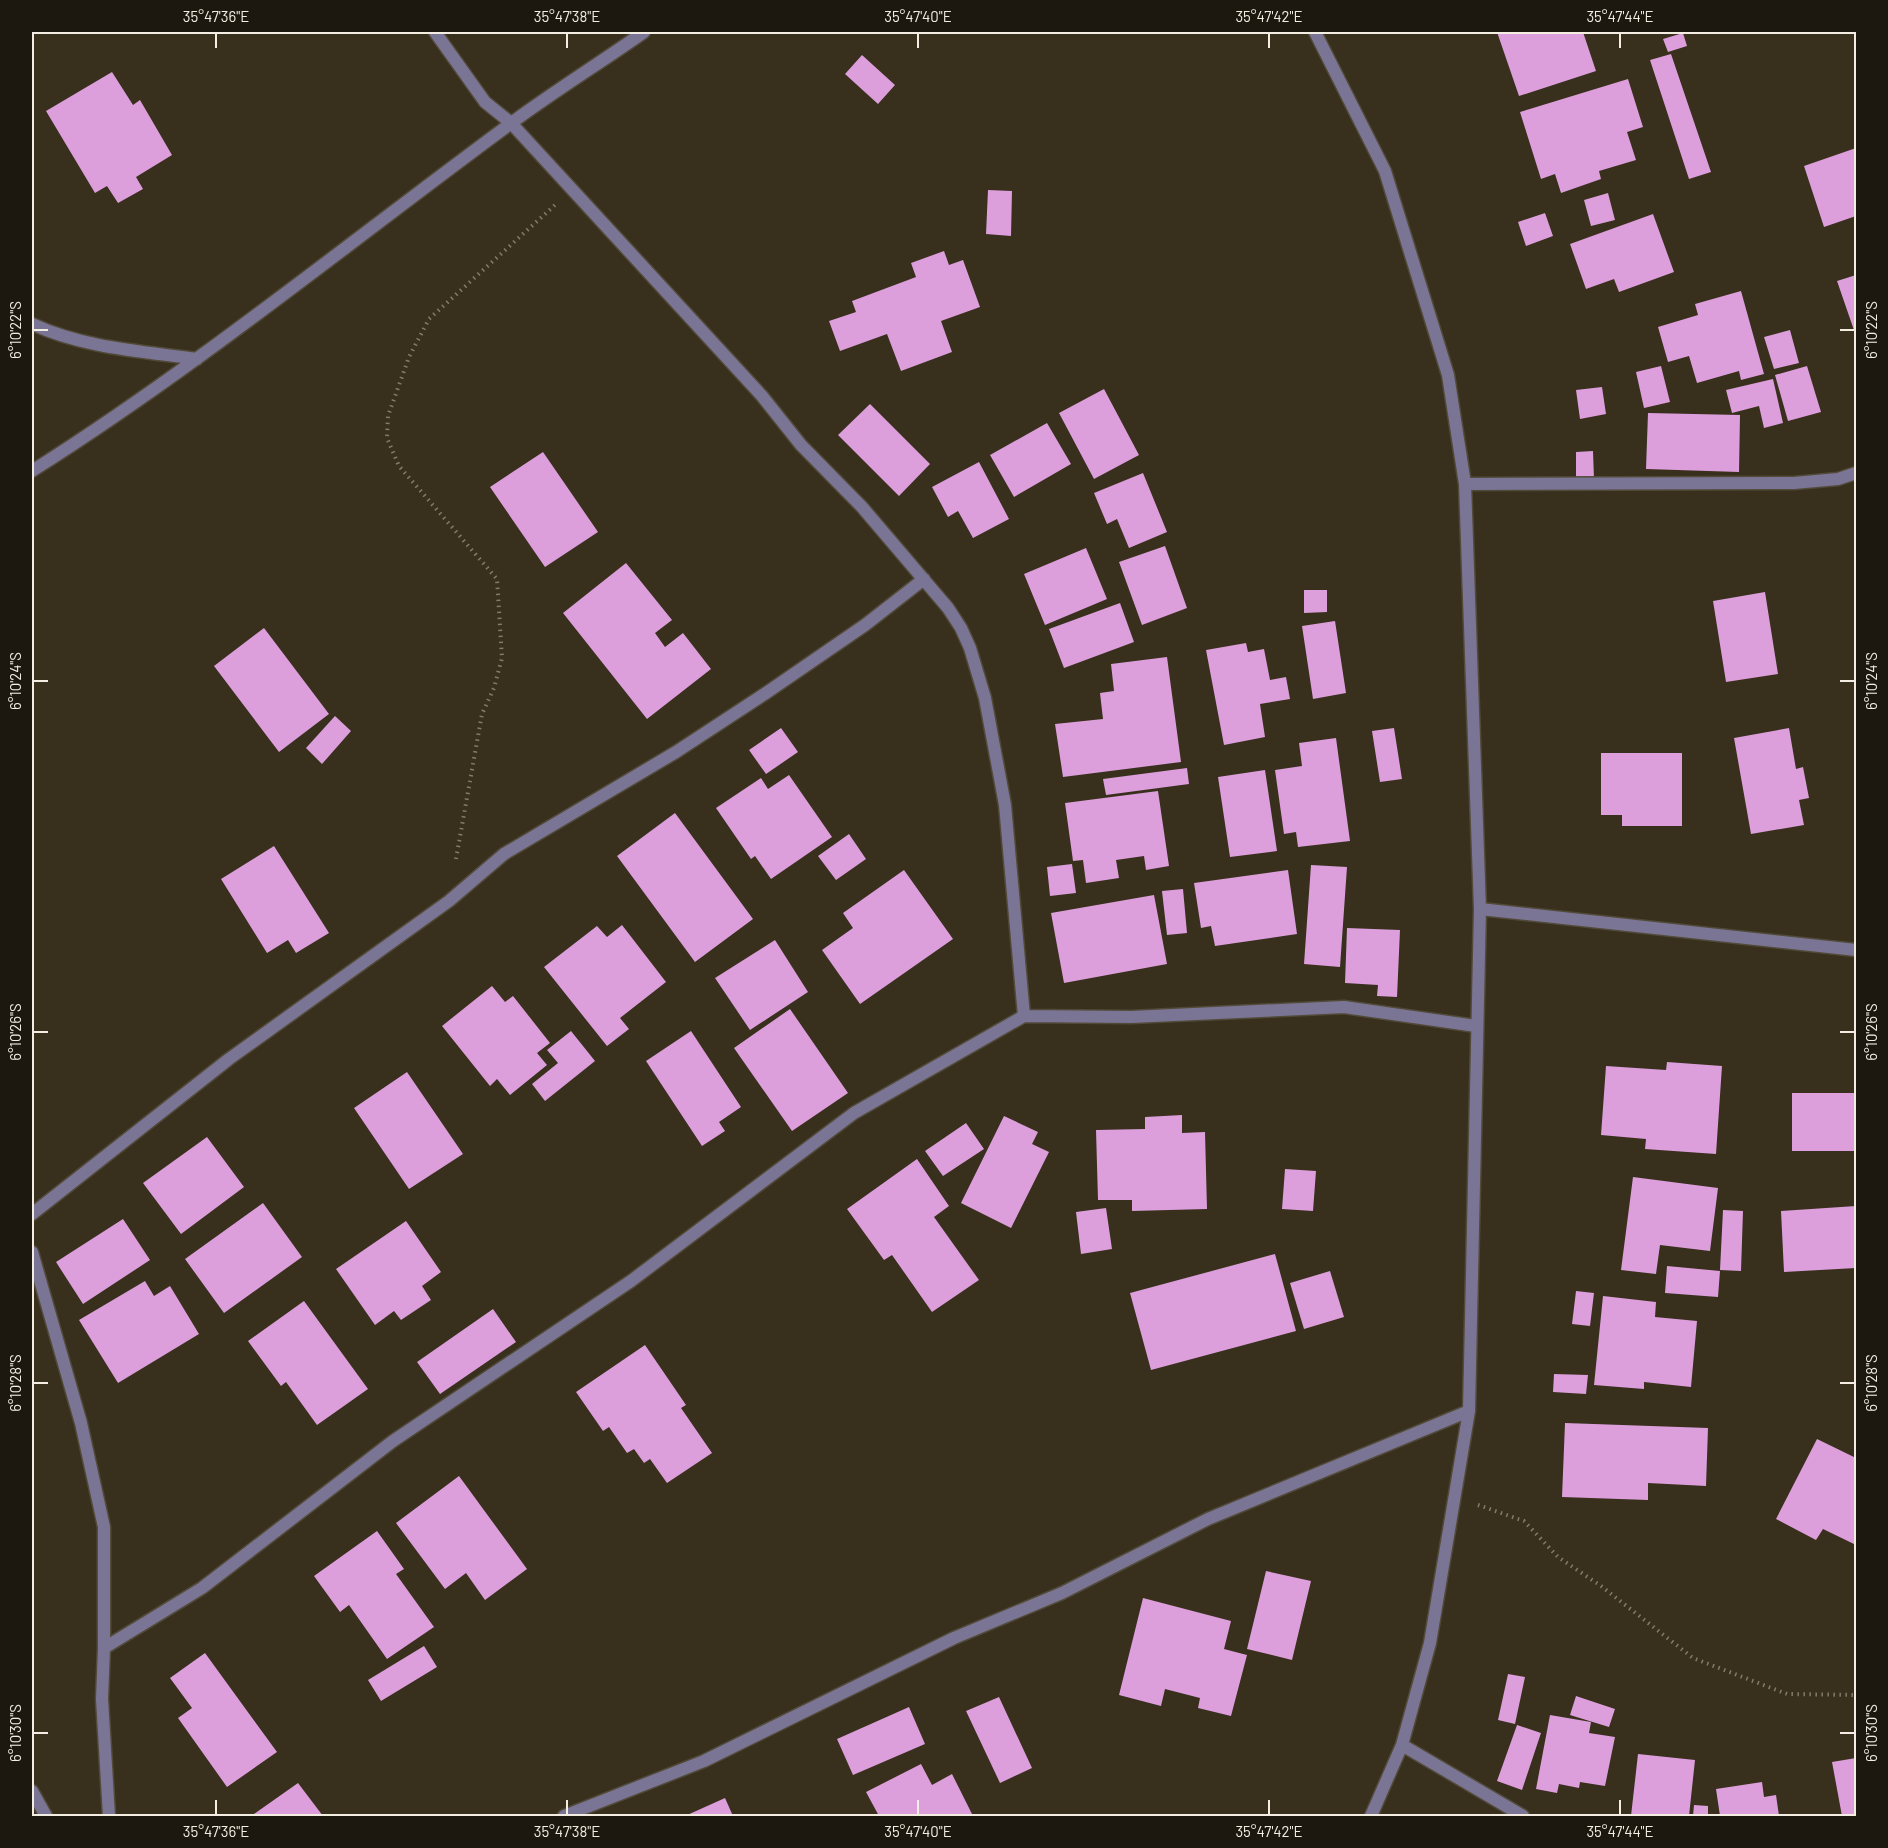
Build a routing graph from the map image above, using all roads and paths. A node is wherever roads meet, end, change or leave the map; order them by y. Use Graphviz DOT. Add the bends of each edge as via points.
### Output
graph roads {
  1 [pos="435,32"];
  2 [pos="644,32"];
  3 [pos="1316,32"];
  4 [pos="511,123"];
  5 [pos="571,191"];
  6 [pos="32,324"];
  7 [pos="196,359"];
  8 [pos="32,471"];
  9 [pos="1857,473"];
  10 [pos="1465,484"];
  11 [pos="924,579"];
  12 [pos="449,901"];
  13 [pos="1480,909"];
  14 [pos="1857,950"];
  15 [pos="1024,1016"];
  16 [pos="1476,1026"];
  17 [pos="32,1214"];
  18 [pos="32,1252"];
  19 [pos="1469,1411"];
  20 [pos="1455,1496"];
  21 [pos="104,1648"];
  22 [pos="1857,1695"];
  23 [pos="1402,1745"];
  24 [pos="32,1791"];
  25 [pos="46,1816"];
  26 [pos="109,1816"];
  27 [pos="564,1816"];
  28 [pos="1371,1816"];
  29 [pos="1523,1816"];
  1 -- 4 [label="street" via="485,102"];
  2 -- 4 [label="street"];
  3 -- 10 [label="street" via="1385,171 1449,375"];
  4 -- 5 [label="street"];
  4 -- 7 [label="street"];
  5 -- 11 [label="street" via="762,396 801,445 862,507"];
  5 -- 12 [label="path" via="429,319 409,357 388,416 387,438 399,466 497,579 502,658 482,714"];
  6 -- 7 [label="street" via="96,345"];
  7 -- 8 [label="street"];
  9 -- 10 [label="street" via="1794,483"];
  10 -- 13 [label="street"];
  11 -- 12 [label="street" via="865,625 676,752 504,854"];
  11 -- 15 [label="street" via="961,628 985,698 1005,805"];
  12 -- 17 [label="street" via="229,1059"];
  13 -- 14 [label="street"];
  13 -- 16 [label="street"];
  15 -- 16 [label="street" via="1131,1017 1344,1007"];
  15 -- 21 [label="street" via="854,1113 631,1281 393,1441 202,1588"];
  16 -- 19 [label="street"];
  18 -- 21 [label="street" via="81,1423 104,1527"];
  19 -- 20 [label="street"];
  19 -- 27 [label="street" via="1208,1519 1062,1593 954,1638 704,1761"];
  20 -- 22 [label="path" via="1524,1521 1558,1557 1693,1658 1787,1694"];
  20 -- 23 [label="street" via="1430,1642"];
  21 -- 26 [label="street" via="102,1699"];
  23 -- 28 [label="street"];
  23 -- 29 [label="street"];
  24 -- 25 [label="street"];
}
